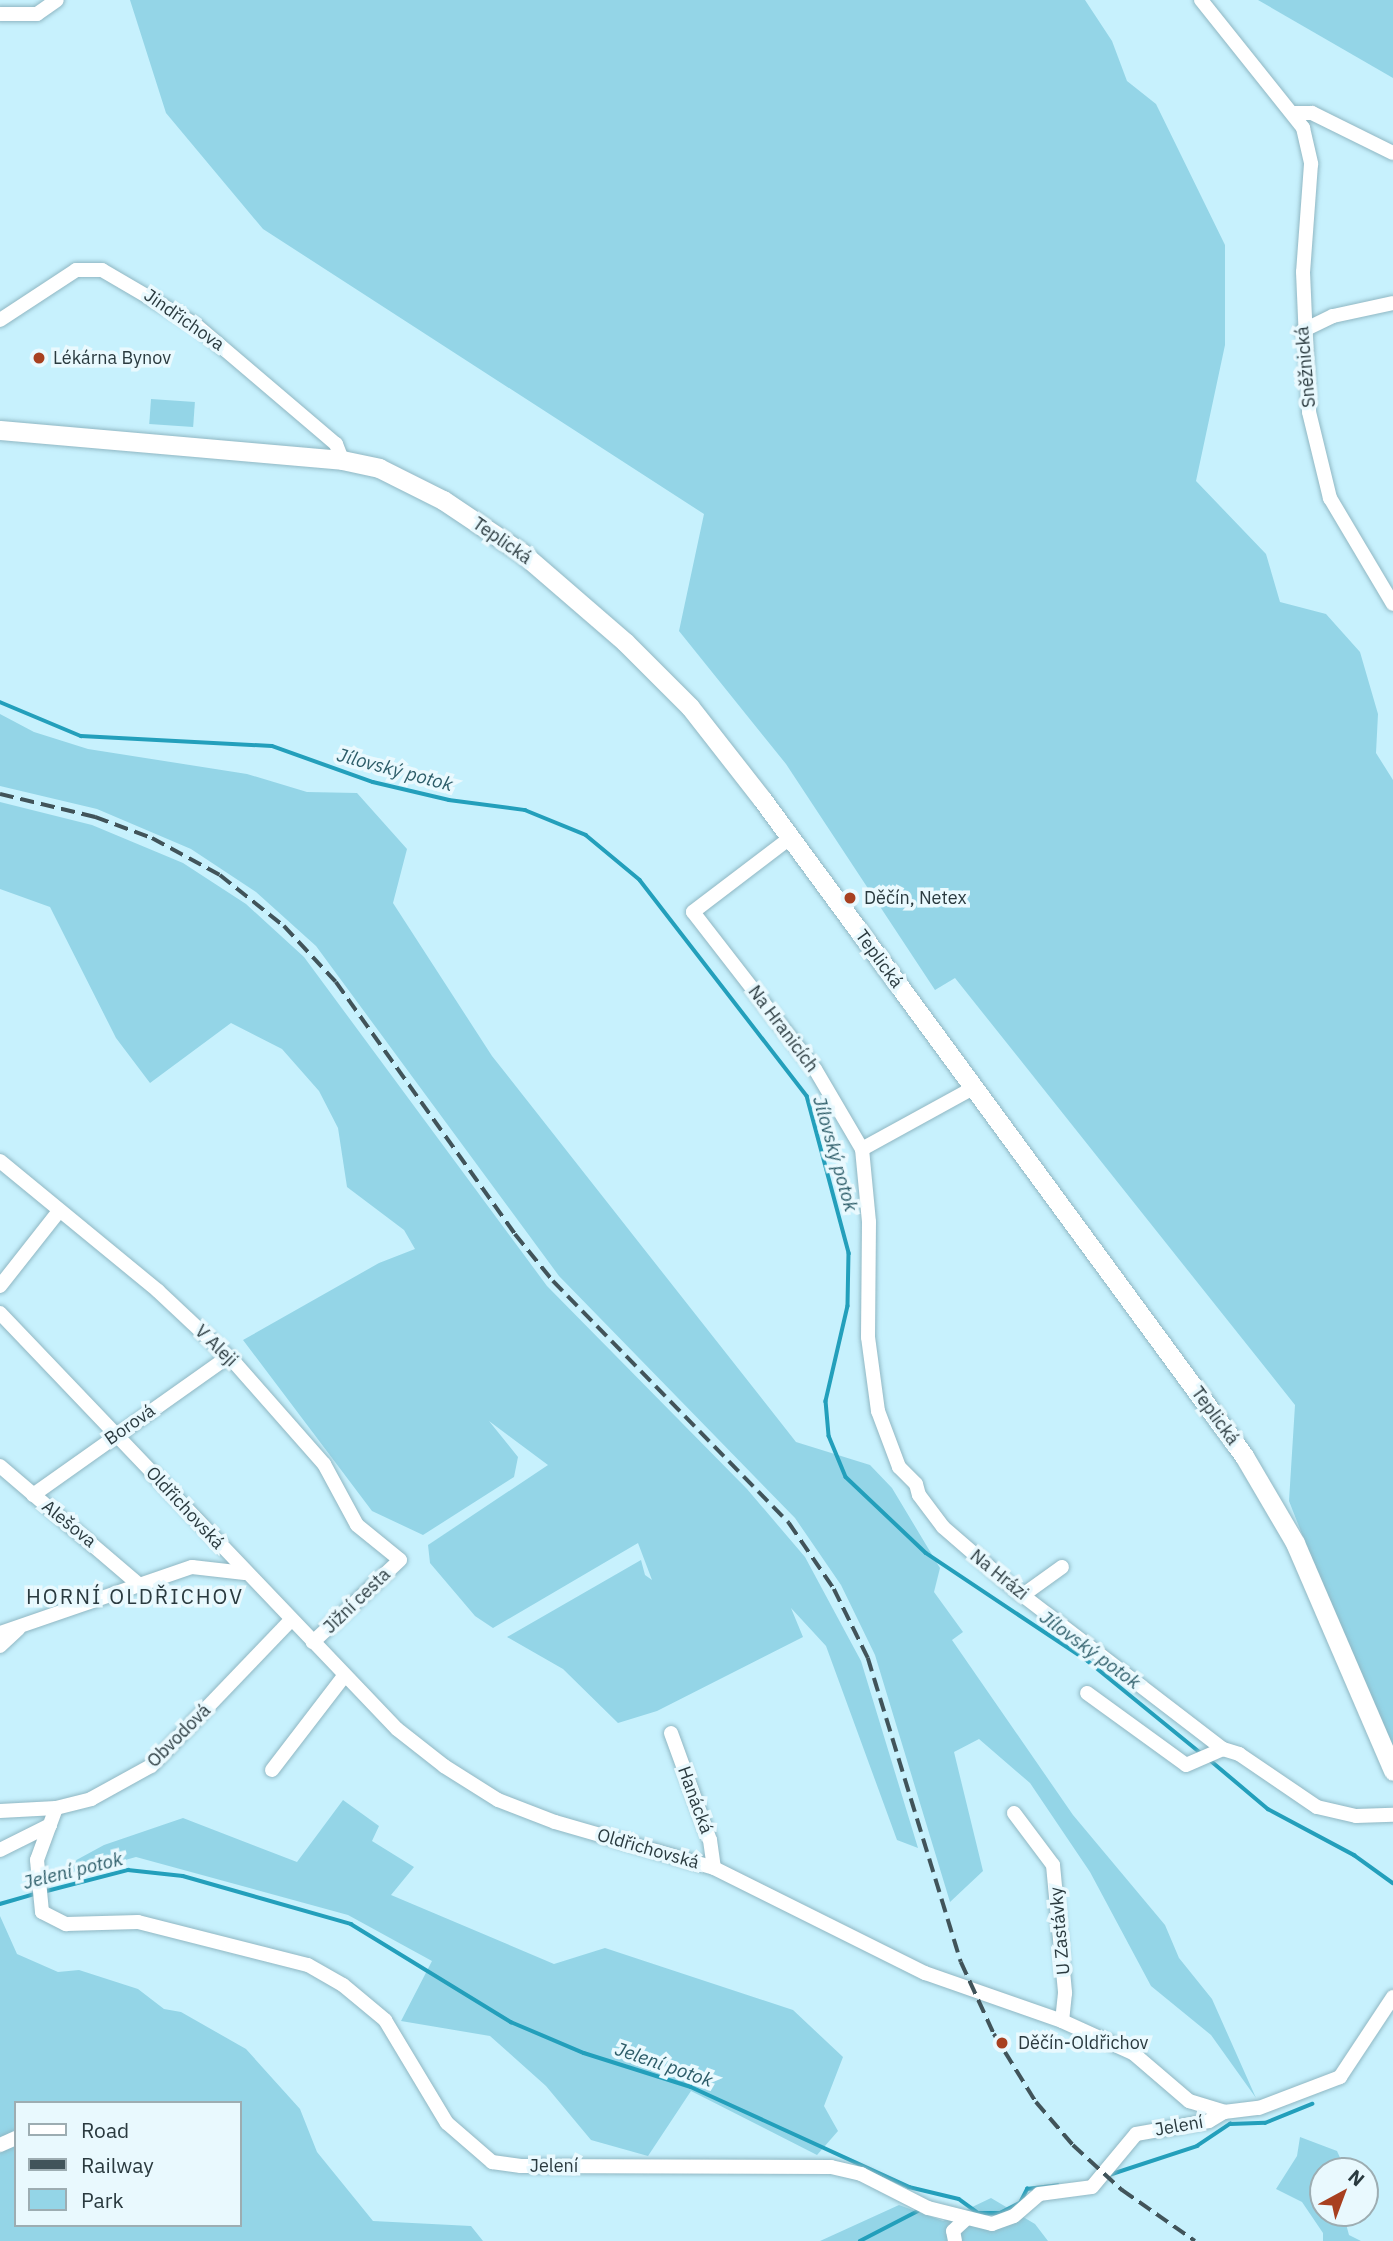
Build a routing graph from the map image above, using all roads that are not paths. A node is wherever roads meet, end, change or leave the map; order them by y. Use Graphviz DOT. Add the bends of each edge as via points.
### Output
graph roads {
  1 [pos="57,0"];
  2 [pos="1201,0"];
  3 [pos="0,14"];
  4 [pos="1295,113"];
  5 [pos="1393,153"];
  6 [pos="1393,303"];
  7 [pos="0,320"];
  8 [pos="1302,331"];
  9 [pos="0,430"];
  10 [pos="342,460"];
  11 [pos="1393,604"];
  12 [pos="790,838"];
  13 [pos="973,1088"];
  14 [pos="862,1149"];
  15 [pos="0,1161"];
  16 [pos="59,1210"];
  17 [pos="0,1286"];
  18 [pos="0,1313"];
  19 [pos="228,1357"];
  20 [pos="118,1434"];
  21 [pos="0,1466"];
  22 [pos="33,1494"];
  23 [pos="400,1560"];
  24 [pos="1062,1567"];
  25 [pos="245,1573"];
  26 [pos="137,1583"];
  27 [pos="1023,1595"];
  28 [pos="291,1620"];
  29 [pos="19,1629"];
  30 [pos="0,1633"];
  31 [pos="313,1642"];
  32 [pos="0,1646"];
  33 [pos="344,1676"];
  34 [pos="1087,1693"];
  35 [pos="671,1733"];
  36 [pos="1218,1751"];
  37 [pos="272,1770"];
  38 [pos="1393,1771"];
  39 [pos="56,1808"];
  40 [pos="0,1811"];
  41 [pos="1014,1813"];
  42 [pos="1393,1815"];
  43 [pos="50,1825"];
  44 [pos="0,1850"];
  45 [pos="714,1868"];
  46 [pos="1393,1997"];
  47 [pos="1062,2021"];
  48 [pos="1224,2112"];
  49 [pos="965,2220"];
  50 [pos="955,2241"];
  1 -- 3 [label="street" via="37,14"];
  2 -- 4 [label="street, Sněžnická"];
  4 -- 5 [label="street" via="1312,113"];
  4 -- 8 [label="street, Sněžnická" via="1311,164"];
  6 -- 8 [label="street" via="1333,316"];
  7 -- 10 [label="street, Jindřichova" via="76,270 102,271 196,324 335,444"];
  8 -- 11 [label="street, Sněžnická" via="1309,412 1330,498"];
  9 -- 10 [label="main road, Teplická"];
  10 -- 12 [label="main road, Teplická" via="410,480 555,580 690,707"];
  12 -- 13 [label="main road, Teplická"];
  12 -- 14 [label="street, Na Hranicích" via="693,912 815,1069"];
  13 -- 14 [label="street"];
  13 -- 38 [label="main road, Teplická" via="1264,1485"];
  14 -- 27 [label="street, Na Hrázi" via="869,1222 868,1337 878,1411 887,1437 899,1467 916,1484 943,1527"];
  15 -- 16 [label="street, V Aleji"];
  16 -- 17 [label="street"];
  16 -- 19 [label="street, V Aleji" via="158,1291"];
  18 -- 20 [label="street, Oldřichovská"];
  19 -- 20 [label="street, Borová"];
  19 -- 23 [label="street, V Aleji" via="324,1464 357,1525"];
  20 -- 22 [label="street, Borová"];
  20 -- 25 [label="street, Oldřichovská"];
  21 -- 22 [label="street, Alešova"];
  22 -- 26 [label="street, Alešova"];
  23 -- 31 [label="street, Jižní cesta"];
  24 -- 27 [label="street"];
  25 -- 26 [label="street" via="192,1567"];
  25 -- 28 [label="street, Oldřichovská"];
  26 -- 29 [label="street"];
  27 -- 36 [label="street, Na Hrázi"];
  28 -- 31 [label="street, Oldřichovská"];
  28 -- 39 [label="street, Obvodová" via="152,1766 91,1798"];
  29 -- 30 [label="street"];
  29 -- 32 [label="street"];
  31 -- 33 [label="street, Oldřichovská"];
  33 -- 37 [label="street"];
  33 -- 45 [label="street, Oldřichovská" via="425,1752 490,1796 555,1822"];
  34 -- 36 [label="street" via="1186,1765"];
  35 -- 45 [label="street, Hanácká" via="710,1840"];
  36 -- 42 [label="street, Na Hrázi" via="1238,1754 1317,1807 1356,1816"];
  39 -- 40 [label="street, Obvodová"];
  39 -- 43 [label="street, Jelení"];
  41 -- 47 [label="street, U Zastávky" via="1054,1865 1065,1993"];
  43 -- 44 [label="street"];
  43 -- 49 [label="street, Jelení" via="37,1860 42,1912 66,1924 138,1923 308,1965 343,1985 385,2020 458,2136 492,2162 831,2167 861,2174 928,2208"];
  45 -- 47 [label="street, Oldřichovská" via="925,1973"];
  46 -- 48 [label="street, Oldřichovská" via="1340,2077 1259,2108"];
  47 -- 48 [label="street, Oldřichovská" via="1133,2053 1189,2101"];
  48 -- 49 [label="street, Jelení" via="1209,2121 1136,2134 1092,2187 1039,2194 1014,2216 992,2224"];
  49 -- 50 [label="street" via="953,2231"];
}
